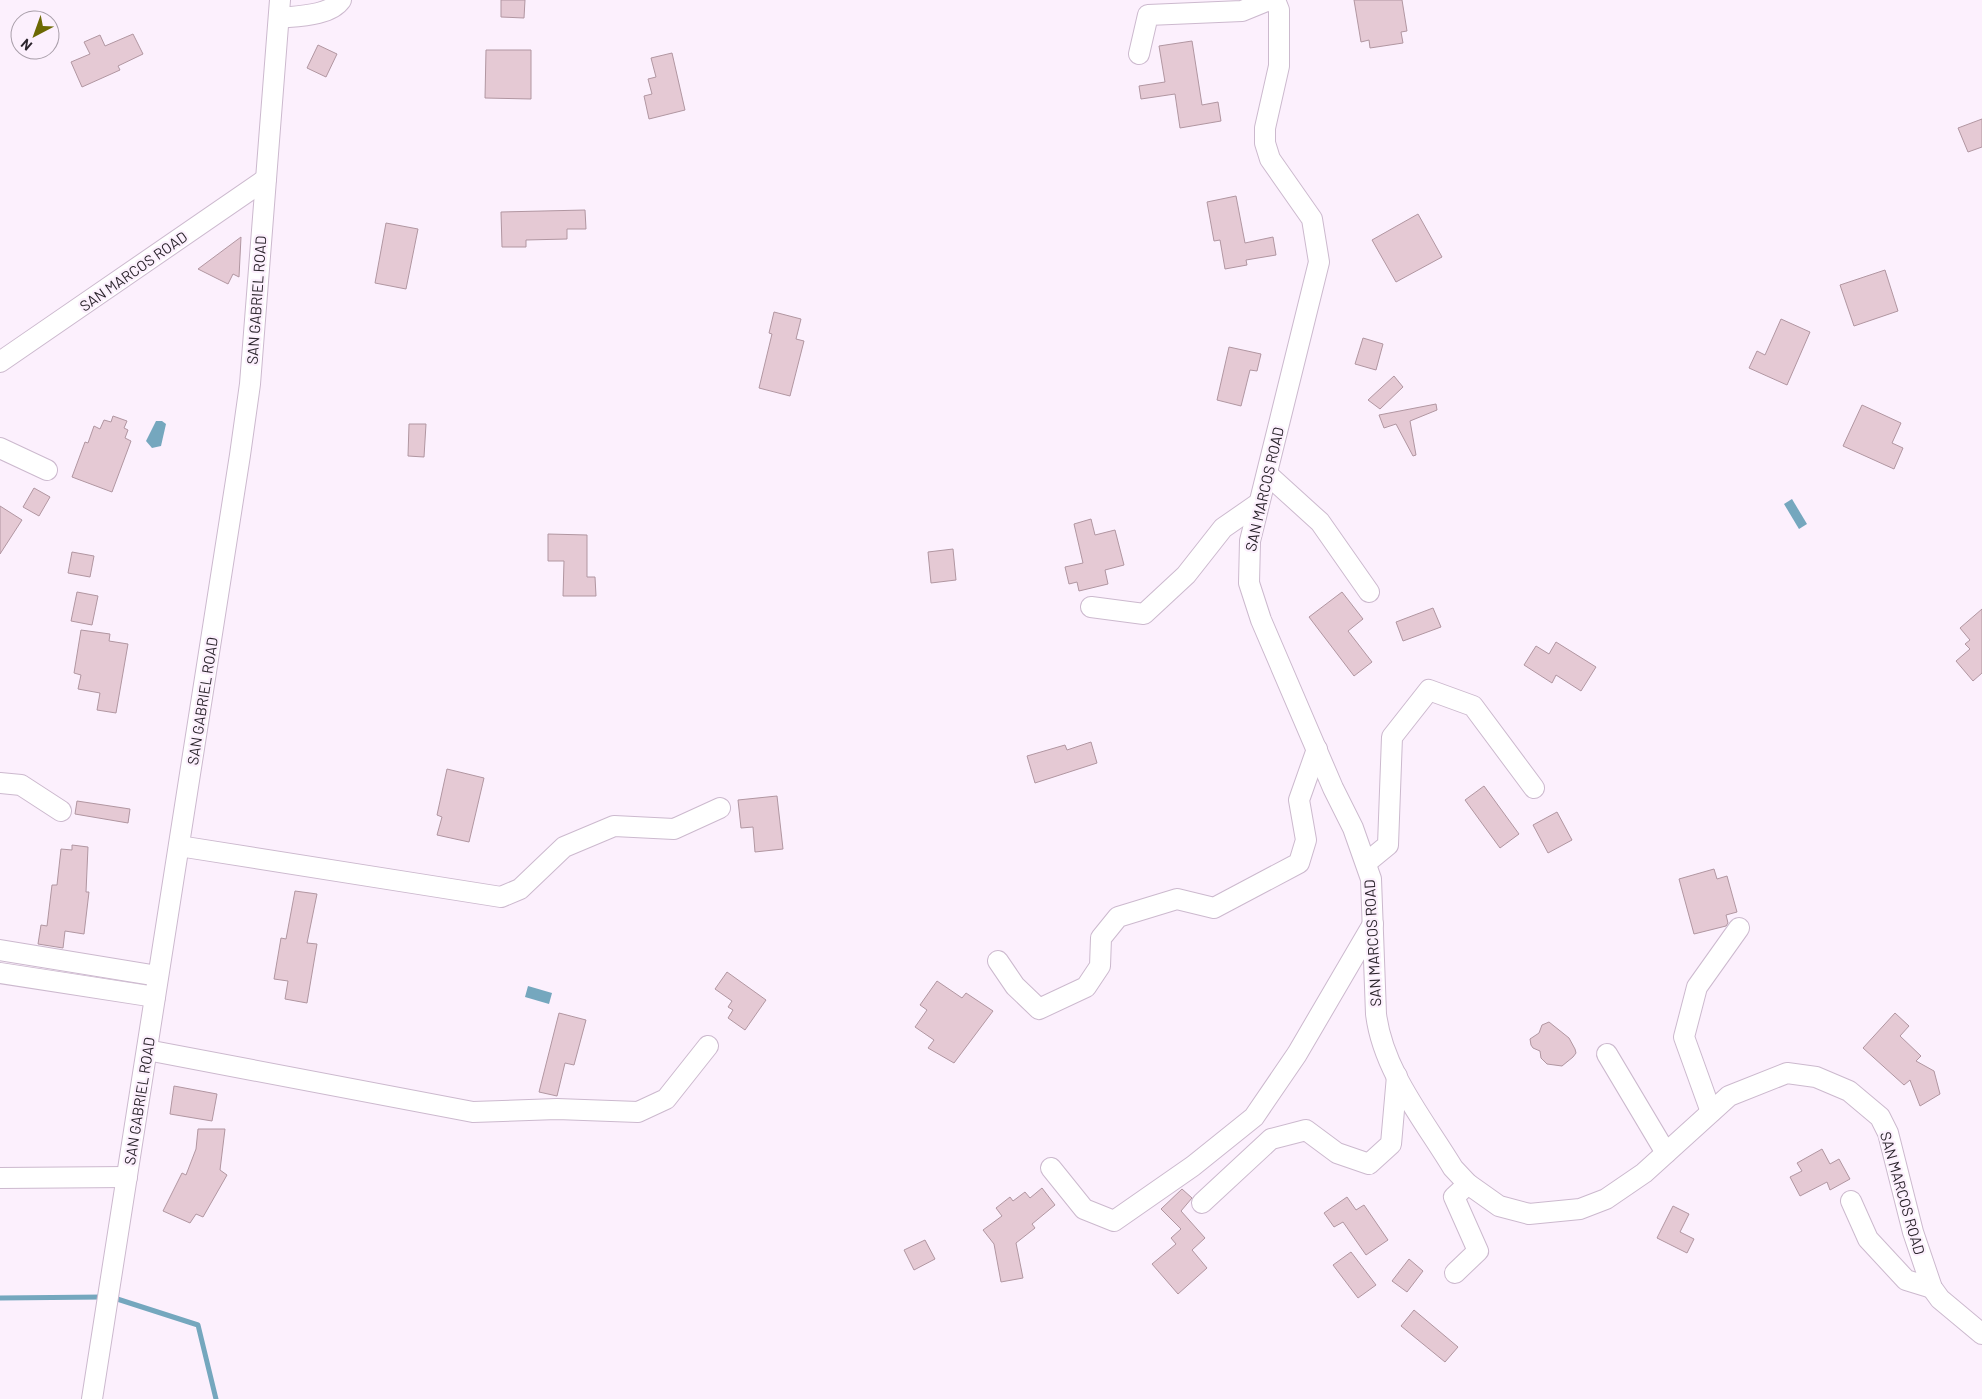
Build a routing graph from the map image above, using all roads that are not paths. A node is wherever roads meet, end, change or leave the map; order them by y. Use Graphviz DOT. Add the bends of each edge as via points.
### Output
graph roads {
  1 [pos="341,0"];
  2 [pos="1269,0"];
  3 [pos="1275,0"];
  4 [pos="280,9"];
  5 [pos="1139,54"];
  6 [pos="266,179"];
  7 [pos="0,362"];
  8 [pos="0,448"];
  9 [pos="47,470"];
  10 [pos="1266,474"];
  11 [pos="1259,503"];
  12 [pos="1369,592"];
  13 [pos="1091,607"];
  14 [pos="1316,750"];
  15 [pos="0,784"];
  16 [pos="1534,788"];
  17 [pos="720,808"];
  18 [pos="61,811"];
  19 [pos="179,846"];
  20 [pos="1366,863"];
  21 [pos="1373,924"];
  22 [pos="1739,928"];
  23 [pos="0,950"];
  24 [pos="998,961"];
  25 [pos="0,973"];
  26 [pos="158,976"];
  27 [pos="155,997"];
  28 [pos="708,1046"];
  29 [pos="147,1050"];
  30 [pos="1607,1054"];
  31 [pos="1397,1076"];
  32 [pos="1711,1112"];
  33 [pos="1666,1153"];
  34 [pos="1051,1168"];
  35 [pos="127,1177"];
  36 [pos="0,1178"];
  37 [pos="1468,1184"];
  38 [pos="1851,1201"];
  39 [pos="1202,1203"];
  40 [pos="1455,1272"];
  41 [pos="1932,1288"];
  42 [pos="1980,1328"];
  43 [pos="92,1399"];
  1 -- 4 [label="street" via="326,10"];
  2 -- 5 [label="street" via="1242,11 1148,15"];
  3 -- 10 [label="street, SAN MARCOS ROAD" via="1279,10 1279,66 1264,143 1270,159 1312,219 1319,262"];
  4 -- 6 [label="street, SAN GABRIEL ROAD"];
  6 -- 7 [label="street, SAN MARCOS ROAD"];
  6 -- 19 [label="street, SAN GABRIEL ROAD" via="248,393"];
  8 -- 9 [label="street"];
  10 -- 11 [label="street, SAN MARCOS ROAD"];
  10 -- 12 [label="street" via="1320,522"];
  11 -- 13 [label="street" via="1223,528 1186,575 1144,614"];
  11 -- 14 [label="street, SAN MARCOS ROAD" via="1250,541 1249,583 1261,620"];
  14 -- 20 [label="street, SAN MARCOS ROAD"];
  14 -- 24 [label="street" via="1299,800 1306,840 1299,863 1214,908 1177,899 1118,917 1102,938 1100,966 1086,987 1040,1009 1015,986"];
  15 -- 18 [label="street" via="21,785"];
  16 -- 20 [label="street" via="1473,706 1429,690 1392,737 1388,845"];
  17 -- 19 [label="street" via="674,829 614,826 564,847 520,888 501,897"];
  19 -- 26 [label="street, SAN GABRIEL ROAD"];
  20 -- 21 [label="street, SAN MARCOS ROAD" via="1372,879"];
  21 -- 31 [label="street, SAN MARCOS ROAD" via="1378,1031 1386,1058"];
  21 -- 34 [label="street" via="1297,1054 1254,1117 1193,1166 1114,1220 1084,1209"];
  22 -- 32 [label="street" via="1696,987 1684,1037"];
  23 -- 26 [label="street"];
  25 -- 27 [label="street"];
  26 -- 27 [label="street, SAN GABRIEL ROAD"];
  27 -- 29 [label="street, SAN GABRIEL ROAD"];
  28 -- 29 [label="street" via="666,1099 638,1112 557,1109 473,1112"];
  29 -- 35 [label="street, SAN GABRIEL ROAD"];
  30 -- 33 [label="street"];
  31 -- 37 [label="street, SAN MARCOS ROAD" via="1453,1168"];
  31 -- 39 [label="street" via="1391,1144 1369,1164 1336,1153 1306,1130 1271,1140"];
  32 -- 33 [label="street, SAN MARCOS ROAD"];
  32 -- 41 [label="street, SAN MARCOS ROAD" via="1729,1096 1787,1073 1805,1074 1832,1082 1864,1102 1880,1117 1888,1134 1913,1232"];
  33 -- 37 [label="street, SAN MARCOS ROAD" via="1606,1199 1568,1212 1529,1214 1500,1206"];
  35 -- 36 [label="street"];
  35 -- 43 [label="street, SAN GABRIEL ROAD"];
  37 -- 40 [label="street" via="1454,1196 1478,1251"];
  38 -- 41 [label="street" via="1868,1239 1906,1280"];
  41 -- 42 [label="street, SAN MARCOS ROAD" via="1940,1299"];
}
